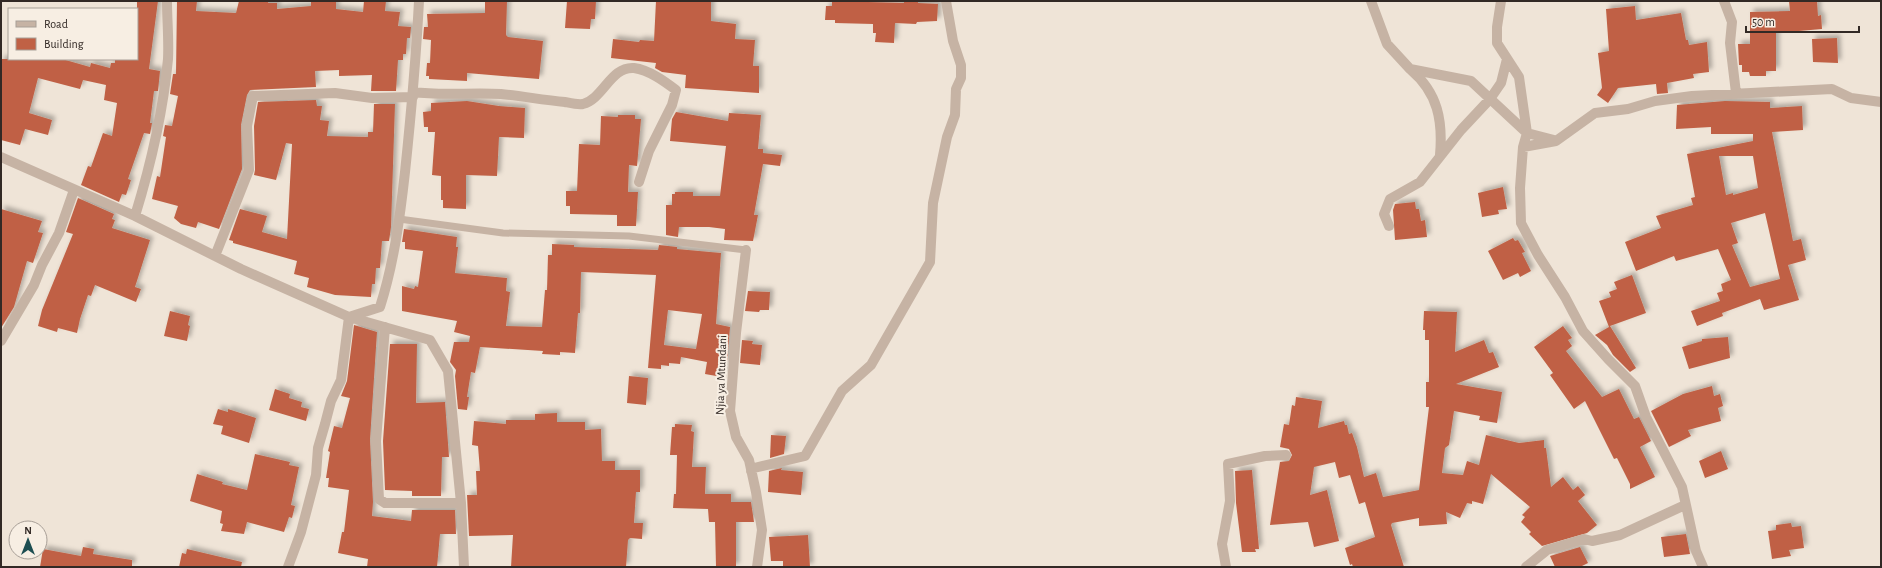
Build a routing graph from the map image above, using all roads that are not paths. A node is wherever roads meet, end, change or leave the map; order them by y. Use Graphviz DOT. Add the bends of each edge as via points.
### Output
graph roads {
  1 [pos="167,1"];
  2 [pos="419,1"];
  3 [pos="946,1"];
  4 [pos="1371,1"];
  5 [pos="1501,1"];
  6 [pos="1724,1"];
  7 [pos="1507,58"];
  8 [pos="1410,69"];
  9 [pos="1736,93"];
  10 [pos="413,95"];
  11 [pos="1490,99"];
  12 [pos="1881,102"];
  13 [pos="1527,133"];
  14 [pos="1556,141"];
  15 [pos="1523,147"];
  16 [pos="1440,154"];
  17 [pos="1,157"];
  18 [pos="639,182"];
  19 [pos="74,190"];
  20 [pos="135,216"];
  21 [pos="399,219"];
  22 [pos="1390,226"];
  23 [pos="746,250"];
  24 [pos="216,256"];
  25 [pos="349,317"];
  26 [pos="385,327"];
  27 [pos="1,341"];
  28 [pos="1286,455"];
  29 [pos="751,471"];
  30 [pos="461,503"];
  31 [pos="1685,504"];
  32 [pos="288,567"];
  33 [pos="464,567"];
  34 [pos="757,567"];
  35 [pos="1226,567"];
  36 [pos="1526,567"];
  37 [pos="1703,567"];
  1 -- 20 [label="street" via="168,57 164,98 157,139"];
  2 -- 10 [label="street"];
  3 -- 29 [label="street" via="953,41 961,65 961,78 956,89 955,115 947,137 933,203 930,262 871,365 842,391 805,456 754,468"];
  4 -- 8 [label="street" via="1388,44"];
  5 -- 7 [label="street" via="1497,42"];
  6 -- 9 [label="street" via="1732,22 1730,43"];
  7 -- 11 [label="street" via="1501,83"];
  7 -- 13 [label="street" via="1519,77"];
  8 -- 11 [label="street" via="1471,81"];
  8 -- 16 [label="street" via="1424,81 1436,106 1442,132"];
  9 -- 12 [label="street" via="1832,89 1851,98"];
  9 -- 14 [label="street" via="1655,101 1628,109 1595,113"];
  10 -- 18 [label="street" via="501,94 582,104 596,96 616,75 626,69 645,71 676,90 672,105 649,150"];
  10 -- 21 [label="street"];
  10 -- 24 [label="street" via="372,98 335,93 253,96 247,126 249,170"];
  11 -- 13 [label="street"];
  11 -- 16 [label="street"];
  13 -- 14 [label="street"];
  13 -- 15 [label="street"];
  14 -- 15 [label="street"];
  15 -- 31 [label="street" via="1521,223 1583,331 1635,386 1646,417 1682,488"];
  16 -- 22 [label="street" via="1420,182 1390,199 1384,214"];
  17 -- 19 [label="street"];
  19 -- 20 [label="street"];
  19 -- 27 [label="street" via="59,233 34,285"];
  20 -- 24 [label="street"];
  21 -- 23 [label="lane" via="503,233 630,236"];
  21 -- 25 [label="street" via="380,307"];
  23 -- 29 [label="street, Njia ya Mtundani" via="730,411 736,437 749,460"];
  24 -- 25 [label="street"];
  25 -- 26 [label="street"];
  25 -- 32 [label="street" via="341,380 331,401 318,448 316,475 301,532"];
  26 -- 30 [label="street" via="430,340 448,371"];
  26 -- 30 [label="street" via="376,441 379,499 385,503"];
  28 -- 35 [label="street" via="1265,456 1228,464 1230,501 1222,544"];
  29 -- 34 [label="street, Njia ya Mtundani" via="762,530"];
  30 -- 33 [label="street"];
  31 -- 36 [label="street" via="1620,535 1592,541 1584,539 1547,550"];
  31 -- 37 [label="street" via="1696,551"];
}
